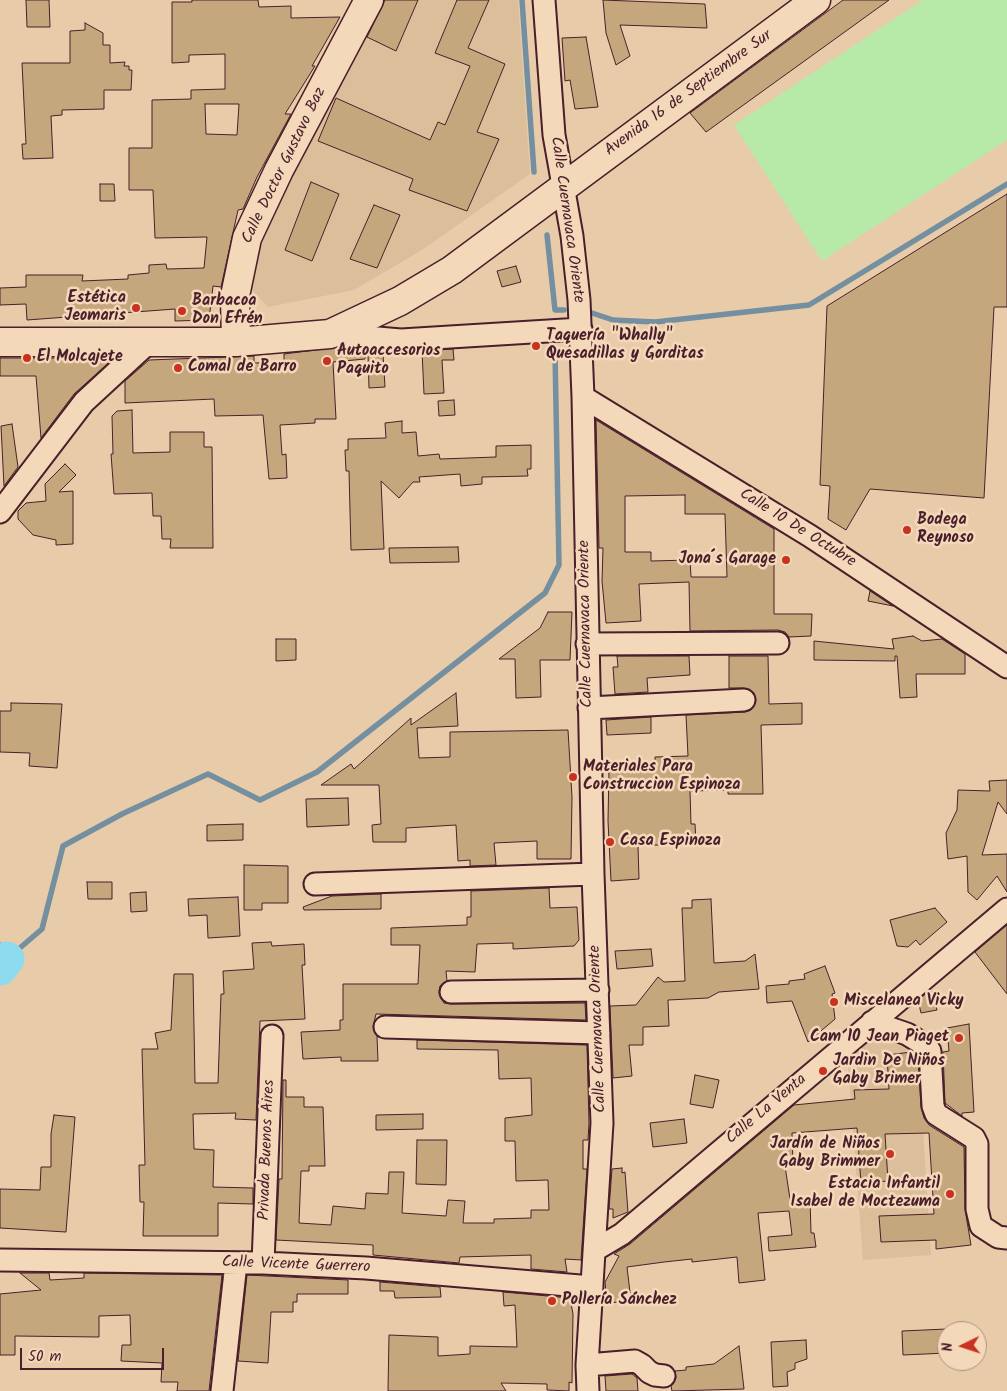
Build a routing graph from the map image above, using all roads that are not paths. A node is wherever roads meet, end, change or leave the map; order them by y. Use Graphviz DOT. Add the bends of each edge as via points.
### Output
graph roads {
  1 [pos="369,0"];
  2 [pos="544,0"];
  3 [pos="816,0"];
  4 [pos="562,188"];
  5 [pos="581,329"];
  6 [pos="330,334"];
  7 [pos="0,342"];
  8 [pos="236,342"];
  9 [pos="148,343"];
  10 [pos="583,397"];
  11 [pos="0,512"];
  12 [pos="778,643"];
  13 [pos="587,644"];
  14 [pos="1007,667"];
  15 [pos="744,700"];
  16 [pos="589,708"];
  17 [pos="593,874"];
  18 [pos="315,884"];
  19 [pos="1007,909"];
  20 [pos="598,990"];
  21 [pos="451,992"];
  22 [pos="872,1022"];
  23 [pos="385,1027"];
  24 [pos="600,1033"];
  25 [pos="272,1036"];
  26 [pos="1007,1238"];
  27 [pos="595,1250"];
  28 [pos="0,1260"];
  29 [pos="236,1263"];
  30 [pos="263,1263"];
  31 [pos="592,1287"];
  32 [pos="586,1364"];
  33 [pos="664,1376"];
  34 [pos="222,1391"];
  35 [pos="588,1391"];
  1 -- 8 [label="main road, Calle Doctor Gustavo Baz" via="279,170 247,238 236,296"];
  2 -- 4 [label="street, Calle Cuernavaca Oriente" via="554,135"];
  3 -- 4 [label="main road, Avenida 16 de Septiembre Sur"];
  4 -- 5 [label="street, Calle Cuernavaca Oriente" via="572,236"];
  4 -- 6 [label="main road, Avenida 16 de Septiembre Sur" via="452,270 400,301"];
  5 -- 6 [label="street" via="401,340"];
  5 -- 10 [label="street, Calle Cuernavaca Oriente"];
  6 -- 8 [label="main road"];
  7 -- 9 [label="main road"];
  8 -- 9 [label="main road"];
  9 -- 11 [label="street" via="84,402"];
  10 -- 13 [label="street, Calle Cuernavaca Oriente"];
  10 -- 14 [label="street, Calle 10 De Octubre" via="810,536"];
  12 -- 13 [label="street"];
  13 -- 16 [label="street, Calle Cuernavaca Oriente"];
  15 -- 16 [label="street"];
  16 -- 17 [label="street, Calle Cuernavaca Oriente"];
  17 -- 18 [label="street"];
  17 -- 20 [label="street, Calle Cuernavaca Oriente"];
  19 -- 22 [label="street, Calle La Venta"];
  20 -- 21 [label="street"];
  20 -- 24 [label="street, Calle Cuernavaca Oriente"];
  22 -- 26 [label="street" via="908,1034 930,1050 936,1114 974,1138 976,1144 977,1208 981,1226 998,1237"];
  22 -- 27 [label="street, Calle La Venta" via="622,1234"];
  23 -- 24 [label="street"];
  24 -- 27 [label="street, Calle Cuernavaca Oriente" via="602,1123"];
  25 -- 30 [label="street, Privada Buenos Aires"];
  27 -- 31 [label="street, Calle Cuernavaca Oriente"];
  28 -- 29 [label="street, Calle Vicente Guerrero"];
  29 -- 30 [label="street, Calle Vicente Guerrero"];
  29 -- 34 [label="street"];
  30 -- 31 [label="street, Calle Vicente Guerrero" via="366,1268"];
  31 -- 32 [label="street, Calle Cuernavaca Oriente"];
  32 -- 33 [label="street" via="634,1361 649,1372"];
  32 -- 35 [label="street, Calle Cuernavaca Oriente"];
}
